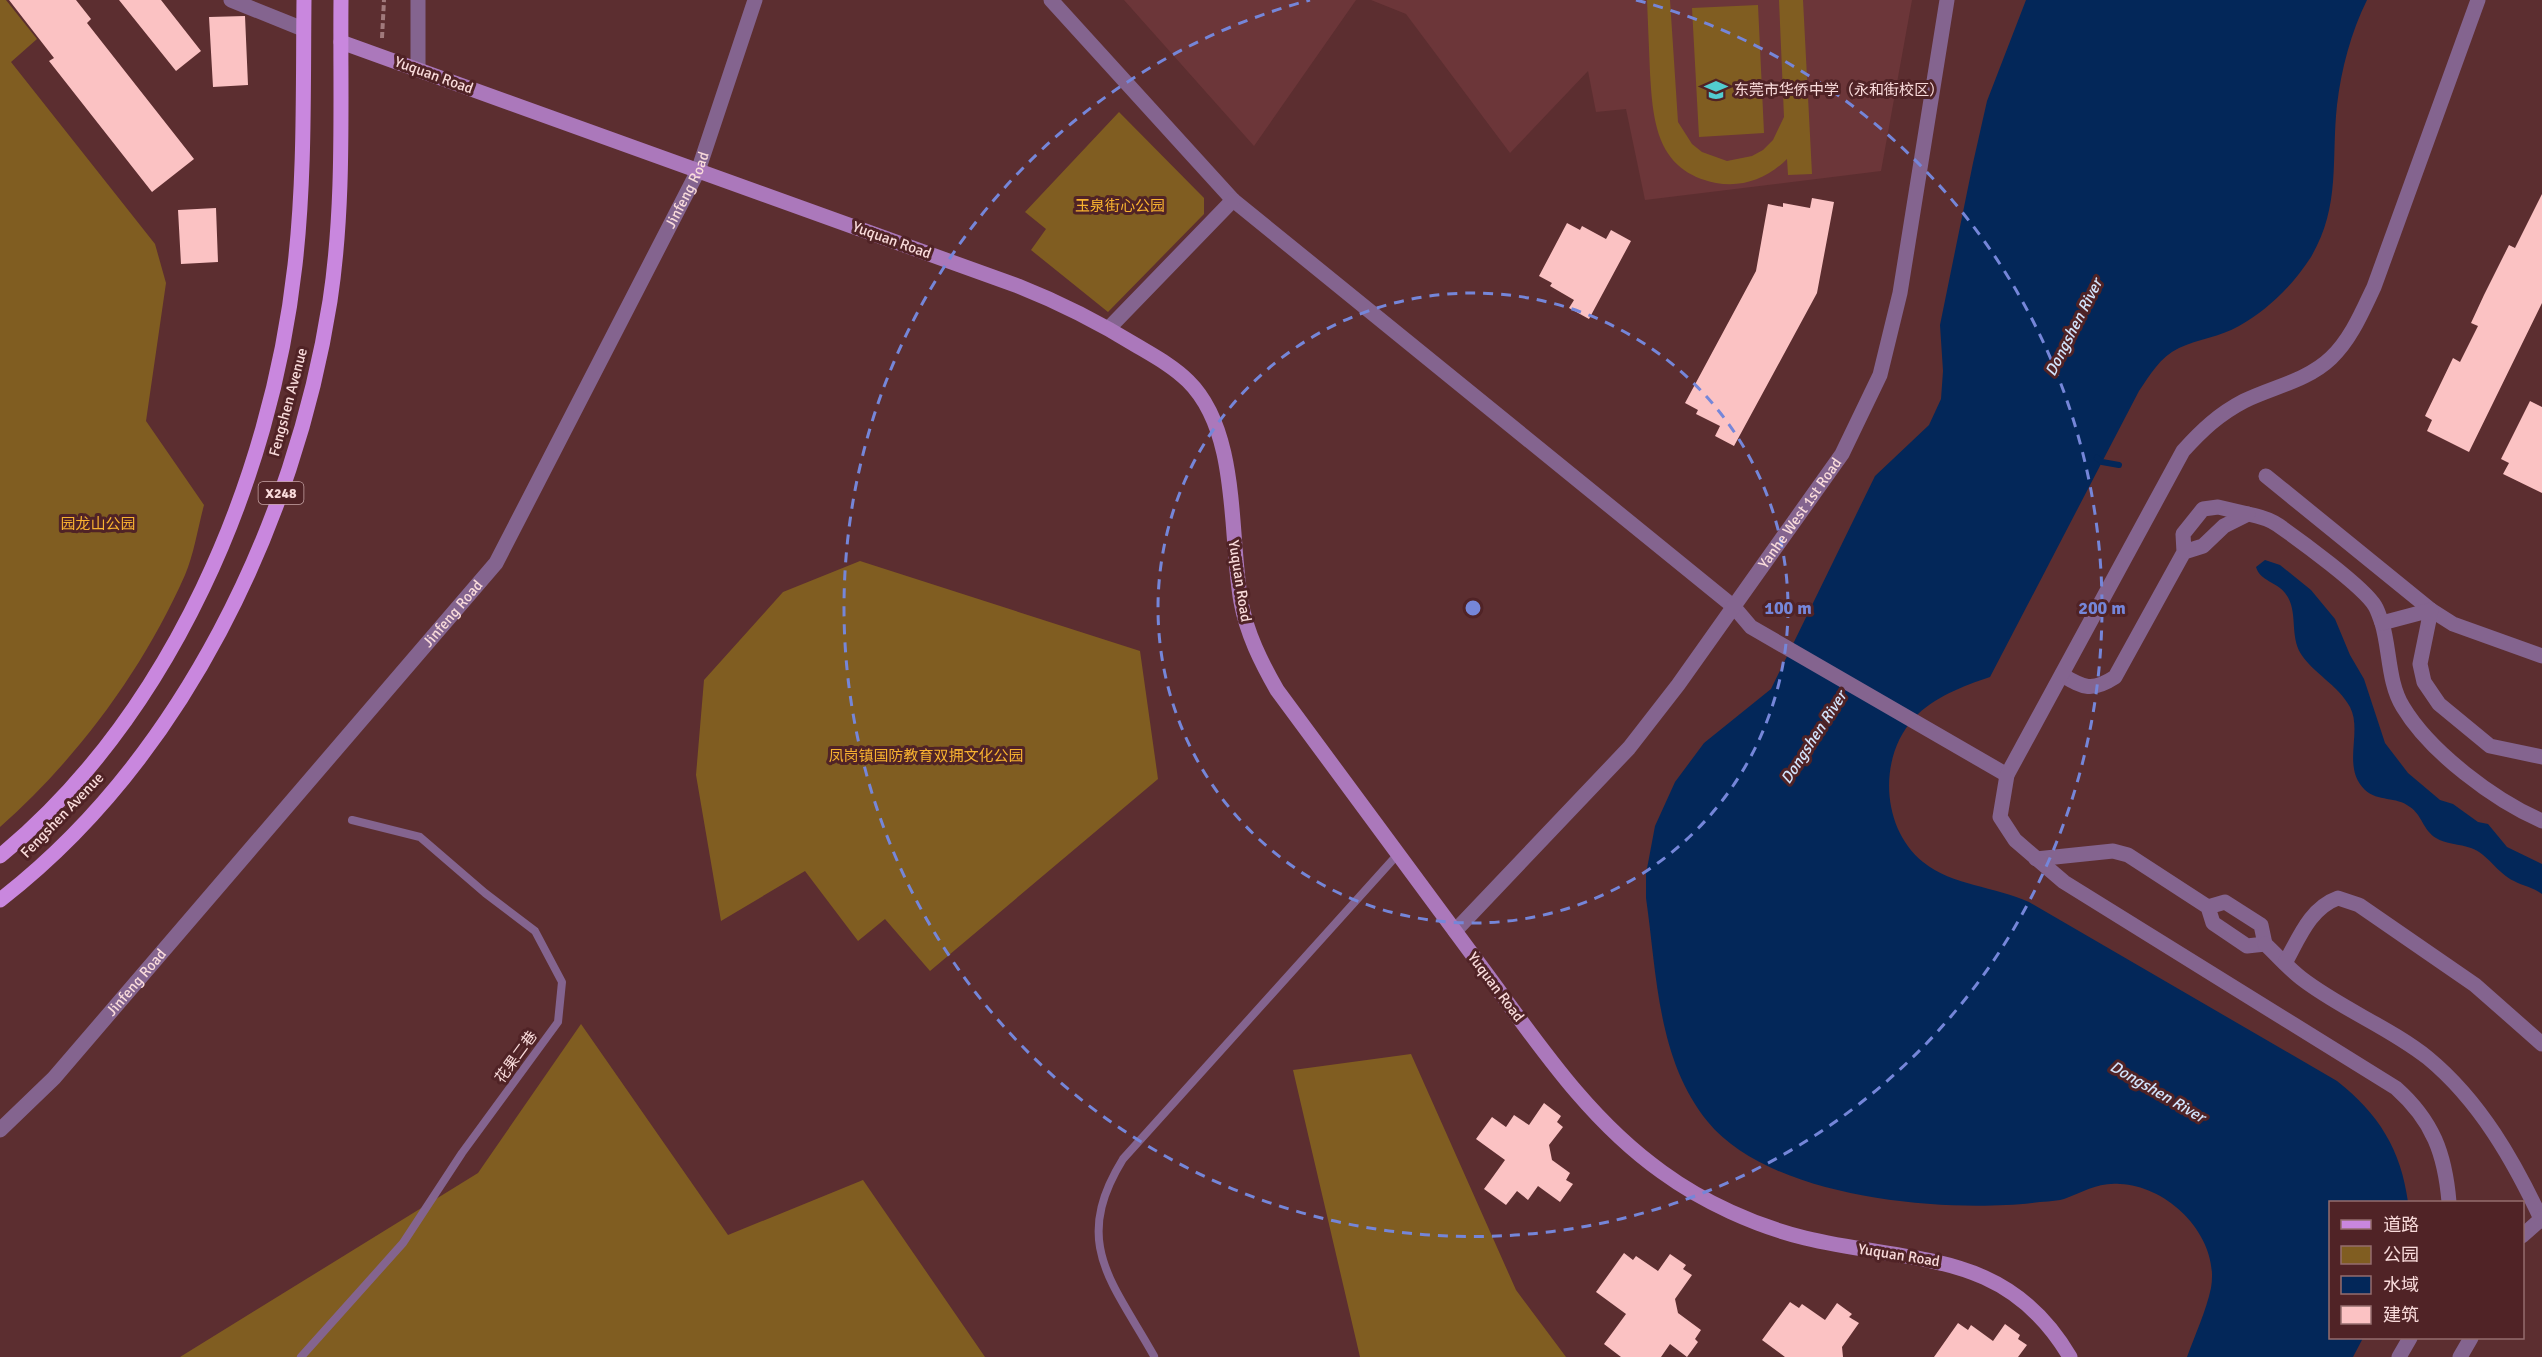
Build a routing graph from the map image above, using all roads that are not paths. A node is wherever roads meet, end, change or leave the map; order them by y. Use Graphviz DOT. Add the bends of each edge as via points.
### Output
graph roads {
  1 [pos="304,0"];
  2 [pos="341,0"];
  3 [pos="418,0"];
  4 [pos="755,0"];
  5 [pos="1051,0"];
  6 [pos="1947,0"];
  7 [pos="2478,0"];
  8 [pos="237,1"];
  9 [pos="303,29"];
  10 [pos="341,42"];
  11 [pos="418,69"];
  12 [pos="698,171"];
  13 [pos="1233,200"];
  14 [pos="1109,328"];
  15 [pos="2266,476"];
  16 [pos="2248,514"];
  17 [pos="2184,552"];
  18 [pos="1734,607"];
  19 [pos="2431,610"];
  20 [pos="2382,623"];
  21 [pos="2542,656"];
  22 [pos="2062,675"];
  23 [pos="2542,757"];
  24 [pos="2007,775"];
  25 [pos="352,820"];
  26 [pos="2542,821"];
  27 [pos="1398,854"];
  28 [pos="0,856"];
  29 [pos="2036,859"];
  30 [pos="0,900"];
  31 [pos="2208,907"];
  32 [pos="1455,931"];
  33 [pos="2265,944"];
  34 [pos="2285,963"];
  35 [pos="2542,1044"];
  36 [pos="0,1130"];
  37 [pos="2449,1201"];
  38 [pos="2541,1220"];
  39 [pos="2524,1235"];
  40 [pos="2409,1339"];
  41 [pos="2470,1339"];
  42 [pos="1154,1356"];
  43 [pos="301,1357"];
  44 [pos="2070,1357"];
  45 [pos="2399,1357"];
  46 [pos="2460,1357"];
  1 -- 9 [label="main road, Fengshen Avenue / X248"];
  2 -- 10 [label="main road, Fengshen Avenue / X248"];
  3 -- 11 [label="street"];
  4 -- 12 [label="street, Jinfeng Road"];
  5 -- 13 [label="street"];
  6 -- 18 [label="street, Yanhe West 1st Road" via="1900,293 1880,375 1842,454"];
  7 -- 22 [label="street" via="2357,325 2331,358 2294,382 2244,401 2212,420 2183,451"];
  8 -- 9 [label="street"];
  9 -- 28 [label="main road, Fengshen Avenue / X248" via="300,203 292,292 272,397 240,498 185,620 130,714 61,798"];
  10 -- 11 [label="street, Yuquan Road"];
  10 -- 30 [label="main road, Fengshen Avenue / X248" via="340,194 330,300 308,406 275,510 229,612 156,732 67,840"];
  11 -- 12 [label="street, Yuquan Road"];
  12 -- 14 [label="street, Yuquan Road" via="1018,286 1065,304"];
  12 -- 36 [label="street, Jinfeng Road" via="496,563 54,1078"];
  13 -- 14 [label="street"];
  13 -- 18 [label="street"];
  14 -- 27 [label="street, Yuquan Road" via="1189,381 1205,404 1225,461 1241,603 1249,636 1277,690"];
  15 -- 19 [label="street"];
  16 -- 17 [label="street" via="2224,526 2203,546"];
  16 -- 17 [label="street" via="2217,507 2203,509 2183,534"];
  16 -- 20 [label="street" via="2276,524 2363,592 2376,606"];
  17 -- 22 [label="street" via="2115,677 2102,686 2084,688"];
  18 -- 24 [label="street" via="1751,627"];
  18 -- 32 [label="street, Yanhe West 1st Road" via="1629,748"];
  19 -- 20 [label="street"];
  19 -- 21 [label="street" via="2453,624"];
  19 -- 23 [label="street" via="2420,664 2424,682 2439,704 2490,746"];
  20 -- 26 [label="street" via="2394,682 2401,704 2413,722 2484,789"];
  22 -- 24 [label="street"];
  24 -- 29 [label="street" via="2000,817 2015,840"];
  25 -- 43 [label="lane, 花果二巷" via="420,837 535,931 562,982 558,1022 462,1153 403,1243"];
  27 -- 32 [label="street, Yuquan Road"];
  27 -- 42 [label="lane" via="1123,1159 1107,1186 1099,1214 1098,1243 1106,1271"];
  29 -- 31 [label="street" via="2113,851 2128,855"];
  29 -- 37 [label="street" via="2064,882 2396,1088 2416,1106 2430,1127 2440,1151"];
  31 -- 33 [label="street" via="2213,923 2230,935 2247,946"];
  31 -- 33 [label="street" via="2226,902 2261,925"];
  32 -- 44 [label="street, Yuquan Road" via="1592,1111 1663,1173 1746,1217 1802,1237 1973,1271 2006,1287 2039,1314"];
  33 -- 34 [label="street"];
  34 -- 35 [label="street" via="2312,916 2323,903 2338,898 2359,905 2467,979"];
  34 -- 38 [label="street" via="2301,978 2428,1058 2461,1089 2520,1176"];
  38 -- 39 [label="street"];
  40 -- 45 [label="street"];
  41 -- 46 [label="street"];
}
